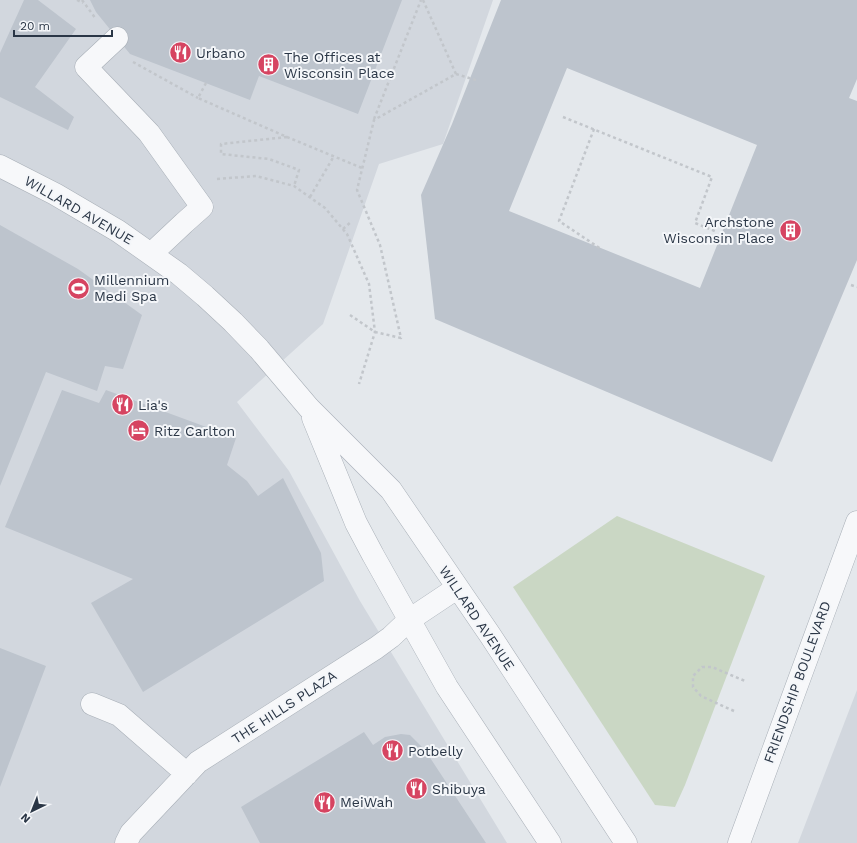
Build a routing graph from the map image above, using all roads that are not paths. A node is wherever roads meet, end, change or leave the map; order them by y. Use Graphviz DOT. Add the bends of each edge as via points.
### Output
graph roads {
  1 [pos="116,38"];
  2 [pos="0,166"];
  3 [pos="152,254"];
  4 [pos="309,408"];
  5 [pos="857,522"];
  6 [pos="457,588"];
  7 [pos="410,620"];
  8 [pos="92,704"];
  9 [pos="187,774"];
  10 [pos="126,843"];
  11 [pos="550,843"];
  12 [pos="626,843"];
  13 [pos="739,843"];
  1 -- 3 [label="street" via="86,67 149,133 202,207"];
  2 -- 3 [label="street, WILLARD AVENUE" via="86,211"];
  3 -- 4 [label="street, WILLARD AVENUE" via="233,322"];
  4 -- 6 [label="street, WILLARD AVENUE" via="391,490"];
  4 -- 7 [label="street, WILLARD AVENUE" via="356,523"];
  5 -- 13 [label="street, FRIENDSHIP BOULEVARD"];
  6 -- 7 [label="street, THE HILLS PLAZA"];
  6 -- 12 [label="street, WILLARD AVENUE"];
  7 -- 9 [label="street, THE HILLS PLAZA" via="386,641 198,762"];
  7 -- 11 [label="street, WILLARD AVENUE" via="448,687"];
  8 -- 9 [label="street" via="119,715"];
  9 -- 10 [label="street, THE HILLS PLAZA" via="131,833"];
}
